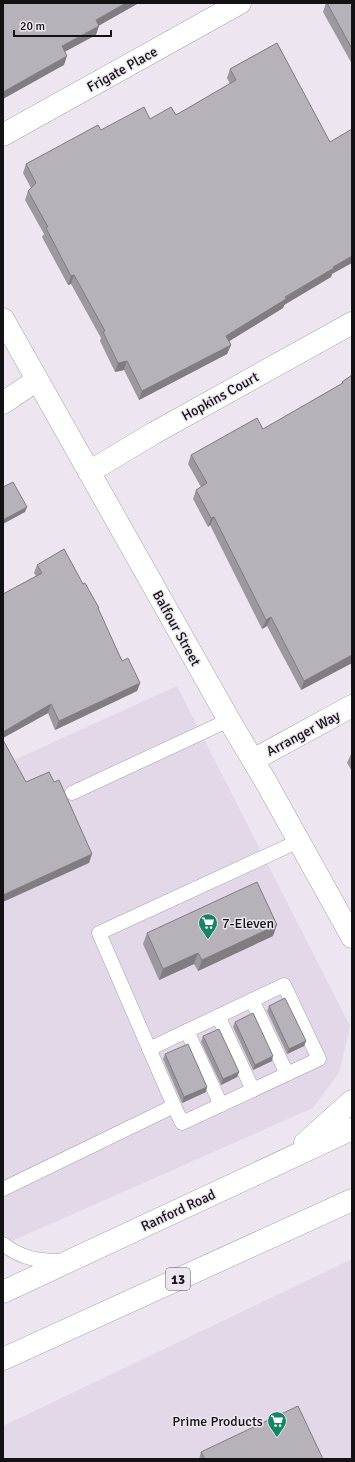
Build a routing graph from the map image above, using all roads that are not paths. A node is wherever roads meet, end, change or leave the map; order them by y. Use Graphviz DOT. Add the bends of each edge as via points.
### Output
graph roads {
  1 [pos="240,3"];
  2 [pos="3,135"];
  3 [pos="3,319"];
  4 [pos="352,323"];
  5 [pos="37,380"];
  6 [pos="3,402"];
  7 [pos="89,472"];
  8 [pos="352,706"];
  9 [pos="229,720"];
  10 [pos="253,760"];
  11 [pos="72,793"];
  12 [pos="299,841"];
  13 [pos="352,937"];
  14 [pos="252,1000"];
  15 [pos="218,1016"];
  16 [pos="187,1031"];
  17 [pos="149,1049"];
  18 [pos="287,1074"];
  19 [pos="253,1090"];
  20 [pos="352,1100"];
  21 [pos="221,1105"];
  22 [pos="174,1106"];
  23 [pos="352,1129"];
  24 [pos="290,1158"];
  25 [pos="3,1189"];
  26 [pos="352,1200"];
  27 [pos="3,1244"];
  28 [pos="71,1260"];
  29 [pos="3,1292"];
  30 [pos="3,1359"];
  1 -- 2 [label="street, Frigate Place"];
  3 -- 5 [label="street, Balfour Street"];
  4 -- 7 [label="street, Hopkins Court"];
  5 -- 6 [label="street"];
  5 -- 7 [label="street, Balfour Street"];
  7 -- 9 [label="street, Balfour Street"];
  8 -- 10 [label="street, Arranger Way"];
  9 -- 10 [label="street, Balfour Street"];
  9 -- 11 [label="lane"];
  10 -- 12 [label="street, Balfour Street"];
  12 -- 13 [label="street, Balfour Street"];
  12 -- 17 [label="lane" via="99,933"];
  14 -- 15 [label="lane"];
  14 -- 18 [label="lane"];
  14 -- 18 [label="lane" via="284,985 319,1059"];
  15 -- 16 [label="lane"];
  15 -- 19 [label="lane"];
  16 -- 17 [label="lane"];
  16 -- 21 [label="lane"];
  17 -- 22 [label="lane"];
  18 -- 19 [label="lane"];
  19 -- 21 [label="lane"];
  20 -- 24 [label="street"];
  21 -- 22 [label="lane" via="182,1123"];
  22 -- 25 [label="lane"];
  23 -- 24 [label="street, Ranford Road"];
  24 -- 28 [label="street, Ranford Road"];
  26 -- 30 [label="street, 13"];
  27 -- 28 [label="lane" via="27,1258 44,1261"];
  28 -- 29 [label="street, Ranford Road"];
}
